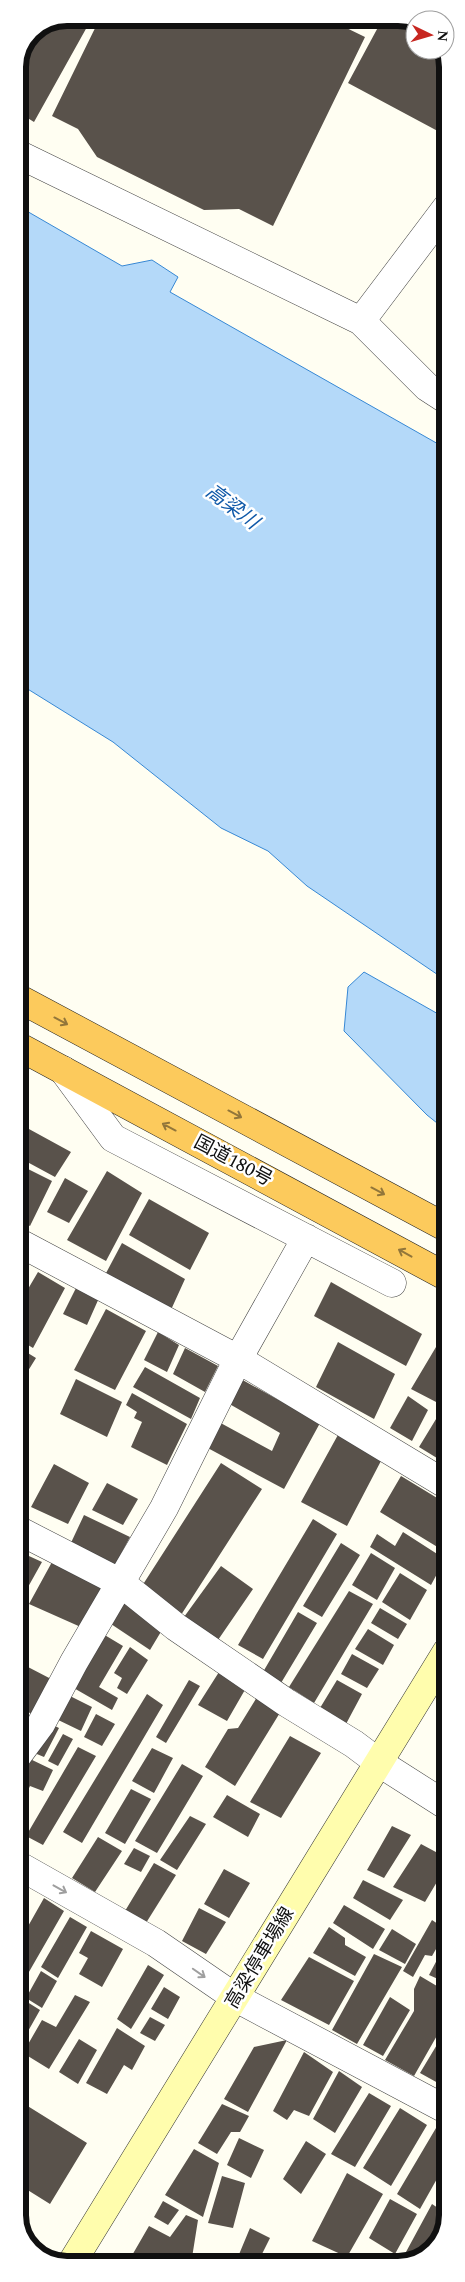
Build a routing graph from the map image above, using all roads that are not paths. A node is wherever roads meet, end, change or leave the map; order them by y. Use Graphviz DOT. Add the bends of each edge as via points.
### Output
graph roads {
  1 [pos="26,158"];
  2 [pos="438,219"];
  3 [pos="361,321"];
  4 [pos="438,394"];
  5 [pos="26,1003"];
  6 [pos="26,1051"];
  7 [pos="63,1070"];
  8 [pos="439,1223"];
  9 [pos="306,1238"];
  10 [pos="27,1247"];
  11 [pos="439,1272"];
  12 [pos="392,1283"];
  13 [pos="238,1359"];
  14 [pos="439,1480"];
  15 [pos="27,1534"];
  16 [pos="121,1583"];
  17 [pos="439,1664"];
  18 [pos="27,1744"];
  19 [pos="378,1762"];
  20 [pos="439,1801"];
  21 [pos="27,1870"];
  22 [pos="236,1998"];
  23 [pos="439,2105"];
  24 [pos="76,2256"];
  1 -- 3 [label="street"];
  2 -- 3 [label="street"];
  3 -- 4 [label="street"];
  5 -- 8 [label="highway, one-way"];
  6 -- 7 [label="highway, 国道180号"];
  7 -- 9 [label="street" via="113,1138"];
  11 -- 7 [label="highway, 国道180号, one-way"];
  9 -- 12 [label="street"];
  9 -- 13 [label="street"];
  10 -- 13 [label="street"];
  13 -- 14 [label="street"];
  13 -- 16 [label="street" via="164,1508"];
  15 -- 16 [label="street"];
  16 -- 18 [label="street" via="42,1724"];
  16 -- 19 [label="street" via="176,1627"];
  17 -- 19 [label="main road, 高梁停車場線"];
  19 -- 20 [label="street"];
  19 -- 22 [label="main road, 高梁停車場線"];
  21 -- 22 [label="street, one-way" via="156,1943"];
  22 -- 23 [label="street"];
  22 -- 24 [label="main road, 高梁停車場線"];
}
